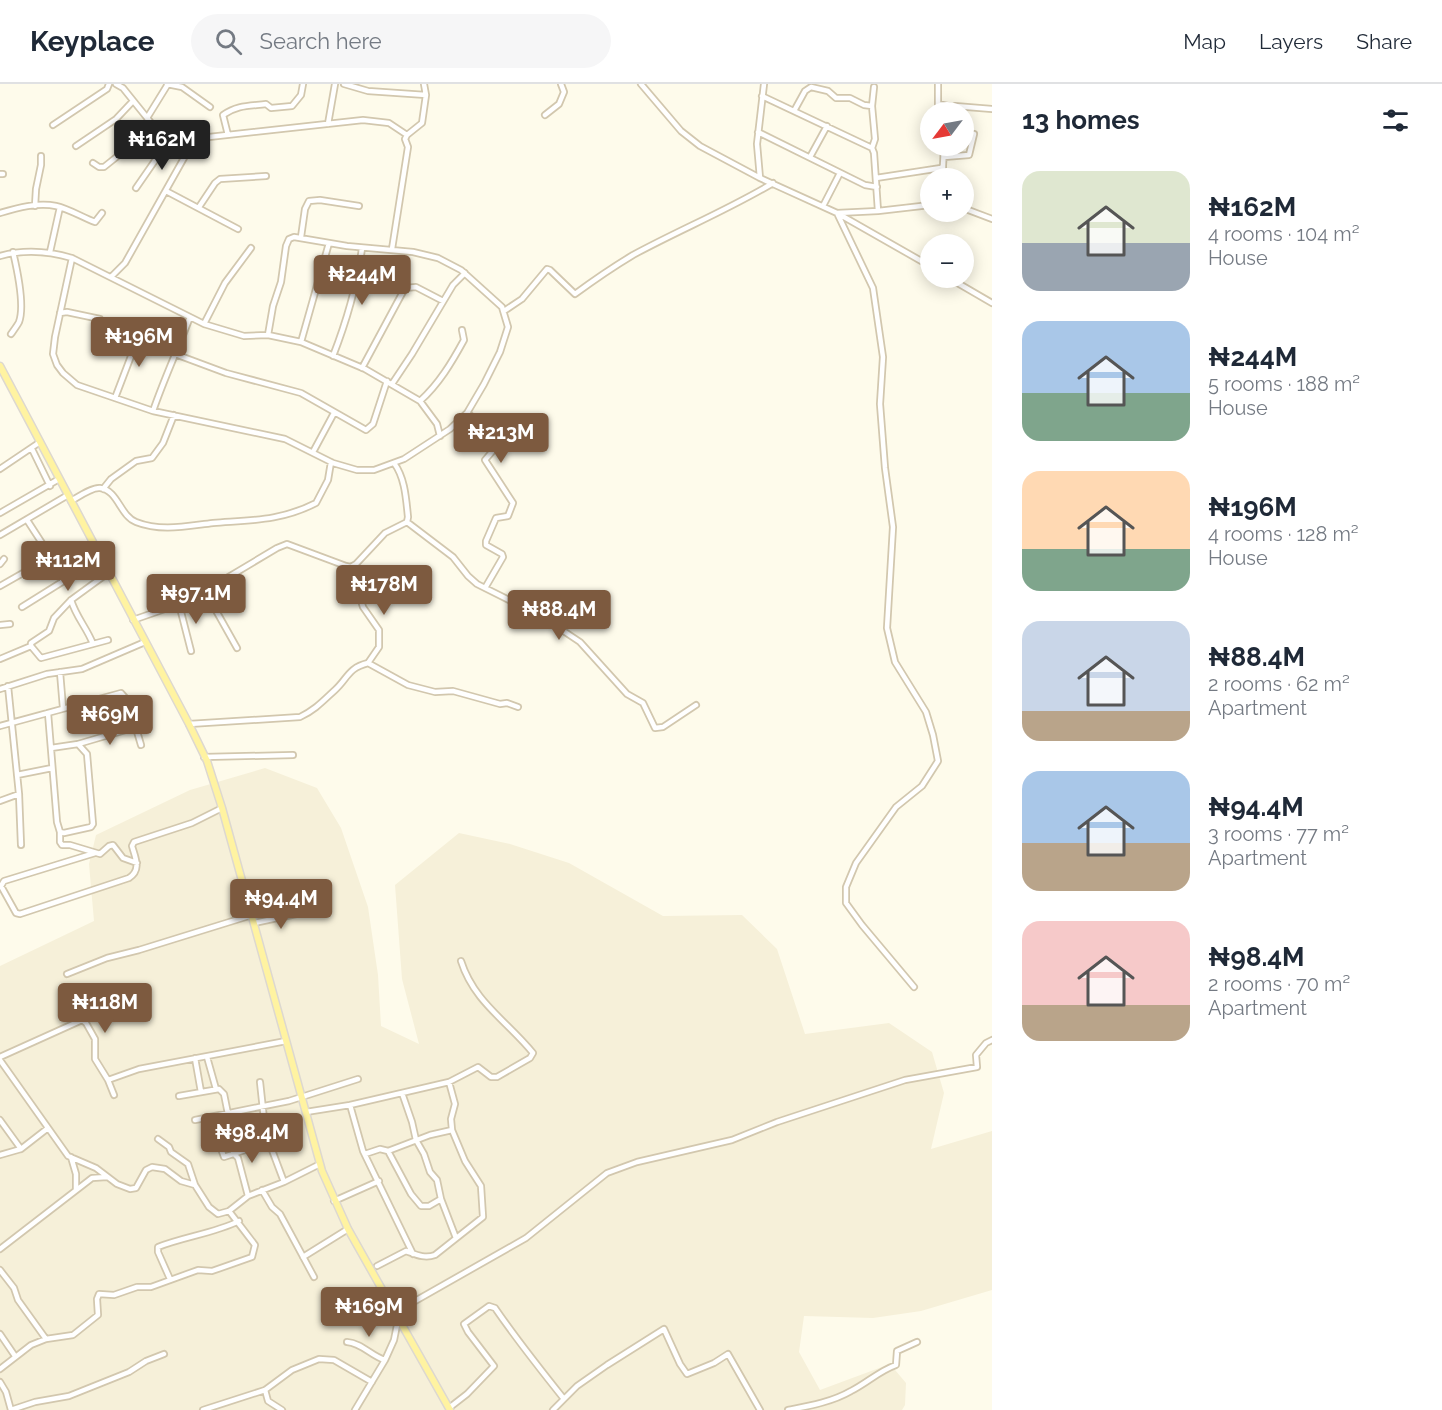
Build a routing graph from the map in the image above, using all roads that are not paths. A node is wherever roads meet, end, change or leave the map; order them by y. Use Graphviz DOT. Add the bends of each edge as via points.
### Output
graph roads {
  1 [pos="109,84"];
  2 [pos="116,84"];
  3 [pos="167,84"];
  4 [pos="303,84"];
  5 [pos="335,84"];
  6 [pos="344,84"];
  7 [pos="424,84"];
  8 [pos="561,84"];
  9 [pos="641,84"];
  10 [pos="764,84"];
  11 [pos="938,84"];
  12 [pos="178,85"];
  13 [pos="874,87"];
  14 [pos="426,95"];
  15 [pos="762,96"];
  16 [pos="133,101"];
  17 [pos="938,102"];
  18 [pos="872,106"];
  19 [pos="210,107"];
  20 [pos="974,109"];
  21 [pos="992,109"];
  22 [pos="794,111"];
  23 [pos="545,115"];
  24 [pos="147,118"];
  25 [pos="328,123"];
  26 [pos="53,124"];
  27 [pos="826,126"];
  28 [pos="154,127"];
  29 [pos="758,132"];
  30 [pos="228,135"];
  31 [pos="407,135"];
  32 [pos="166,140"];
  33 [pos="76,146"];
  34 [pos="872,148"];
  35 [pos="186,155"];
  36 [pos="41,156"];
  37 [pos="956,156"];
  38 [pos="944,157"];
  39 [pos="810,158"];
  40 [pos="93,163"];
  41 [pos="943,166"];
  42 [pos="840,173"];
  43 [pos="266,176"];
  44 [pos="760,178"];
  45 [pos="876,178"];
  46 [pos="773,183"];
  47 [pos="876,187"];
  48 [pos="136,188"];
  49 [pos="166,191"];
  50 [pos="35,206"];
  51 [pos="358,206"];
  52 [pos="823,206"];
  53 [pos="60,207"];
  54 [pos="199,207"];
  55 [pos="920,207"];
  56 [pos="878,211"];
  57 [pos="974,212"];
  58 [pos="0,213"];
  59 [pos="102,213"];
  60 [pos="837,213"];
  61 [pos="992,219"];
  62 [pos="238,229"];
  63 [pos="301,237"];
  64 [pos="328,243"];
  65 [pos="251,248"];
  66 [pos="362,248"];
  67 [pos="392,249"];
  68 [pos="13,252"];
  69 [pos="50,252"];
  70 [pos="0,256"];
  71 [pos="72,258"];
  72 [pos="920,260"];
  73 [pos="465,273"];
  74 [pos="111,277"];
  75 [pos="358,277"];
  76 [pos="405,288"];
  77 [pos="966,288"];
  78 [pos="63,302"];
  79 [pos="443,302"];
  80 [pos="992,303"];
  81 [pos="504,311"];
  82 [pos="67,312"];
  83 [pos="60,314"];
  84 [pos="190,317"];
  85 [pos="204,324"];
  86 [pos="104,327"];
  87 [pos="141,330"];
  88 [pos="462,330"];
  89 [pos="11,334"];
  90 [pos="268,335"];
  91 [pos="301,342"];
  92 [pos="175,354"];
  93 [pos="333,356"];
  94 [pos="0,366"];
  95 [pos="362,368"];
  96 [pos="389,383"];
  97 [pos="115,398"];
  98 [pos="420,401"];
  99 [pos="153,411"];
  100 [pos="334,413"];
  101 [pos="467,413"];
  102 [pos="174,415"];
  103 [pos="437,424"];
  104 [pos="450,429"];
  105 [pos="440,436"];
  106 [pos="40,442"];
  107 [pos="32,449"];
  108 [pos="313,452"];
  109 [pos="331,462"];
  110 [pos="394,463"];
  111 [pos="0,469"];
  112 [pos="59,479"];
  113 [pos="50,486"];
  114 [pos="103,489"];
  115 [pos="69,498"];
  116 [pos="0,513"];
  117 [pos="27,520"];
  118 [pos="407,522"];
  119 [pos="0,535"];
  120 [pos="51,557"];
  121 [pos="4,559"];
  122 [pos="0,564"];
  123 [pos="351,567"];
  124 [pos="108,573"];
  125 [pos="0,585"];
  126 [pos="485,588"];
  127 [pos="205,591"];
  128 [pos="70,600"];
  129 [pos="179,604"];
  130 [pos="22,607"];
  131 [pos="133,620"];
  132 [pos="10,624"];
  133 [pos="0,625"];
  134 [pos="108,640"];
  135 [pos="145,642"];
  136 [pos="93,644"];
  137 [pos="31,646"];
  138 [pos="237,648"];
  139 [pos="191,651"];
  140 [pos="0,660"];
  141 [pos="368,663"];
  142 [pos="60,672"];
  143 [pos="8,686"];
  144 [pos="0,689"];
  145 [pos="696,705"];
  146 [pos="518,707"];
  147 [pos="63,708"];
  148 [pos="48,713"];
  149 [pos="11,722"];
  150 [pos="189,724"];
  151 [pos="0,726"];
  152 [pos="136,727"];
  153 [pos="86,742"];
  154 [pos="78,744"];
  155 [pos="141,745"];
  156 [pos="51,748"];
  157 [pos="87,753"];
  158 [pos="293,755"];
  159 [pos="204,757"];
  160 [pos="52,768"];
  161 [pos="17,775"];
  162 [pos="19,794"];
  163 [pos="0,801"];
  164 [pos="222,808"];
  165 [pos="60,832"];
  166 [pos="21,845"];
  167 [pos="95,853"];
  168 [pos="137,863"];
  169 [pos="301,913"];
  170 [pos="253,919"];
  171 [pos="461,961"];
  172 [pos="67,974"];
  173 [pos="914,987"];
  174 [pos="992,1040"];
  175 [pos="286,1041"];
  176 [pos="207,1057"];
  177 [pos="0,1058"];
  178 [pos="195,1058"];
  179 [pos="6,1068"];
  180 [pos="0,1072"];
  181 [pos="108,1080"];
  182 [pos="358,1080"];
  183 [pos="260,1082"];
  184 [pos="449,1082"];
  185 [pos="216,1089"];
  186 [pos="201,1092"];
  187 [pos="402,1093"];
  188 [pos="114,1095"];
  189 [pos="179,1096"];
  190 [pos="301,1096"];
  191 [pos="350,1105"];
  192 [pos="261,1107"];
  193 [pos="306,1112"];
  194 [pos="228,1114"];
  195 [pos="210,1118"];
  196 [pos="195,1119"];
  197 [pos="0,1120"];
  198 [pos="48,1128"];
  199 [pos="452,1130"];
  200 [pos="158,1138"];
  201 [pos="416,1140"];
  202 [pos="269,1142"];
  203 [pos="21,1149"];
  204 [pos="388,1151"];
  205 [pos="233,1154"];
  206 [pos="365,1154"];
  207 [pos="0,1155"];
  208 [pos="71,1157"];
  209 [pos="320,1164"];
  210 [pos="107,1177"];
  211 [pos="379,1181"];
  212 [pos="284,1182"];
  213 [pos="195,1185"];
  214 [pos="76,1189"];
  215 [pos="262,1190"];
  216 [pos="248,1196"];
  217 [pos="441,1199"];
  218 [pos="334,1201"];
  219 [pos="229,1211"];
  220 [pos="238,1221"];
  221 [pos="348,1229"];
  222 [pos="456,1238"];
  223 [pos="0,1249"];
  224 [pos="413,1254"];
  225 [pos="303,1257"];
  226 [pos="377,1266"];
  227 [pos="0,1270"];
  228 [pos="314,1277"];
  229 [pos="170,1279"];
  230 [pos="396,1316"];
  231 [pos="0,1334"];
  232 [pos="46,1339"];
  233 [pos="348,1342"];
  234 [pos="917,1342"];
  235 [pos="164,1354"];
  236 [pos="15,1356"];
  237 [pos="386,1360"];
  238 [pos="0,1369"];
  239 [pos="0,1382"];
  240 [pos="372,1382"];
  241 [pos="265,1390"];
  242 [pos="564,1399"];
  243 [pos="449,1409"];
  244 [pos="11,1410"];
  245 [pos="203,1410"];
  246 [pos="282,1410"];
  247 [pos="355,1410"];
  248 [pos="553,1410"];
  249 [pos="760,1410"];
  250 [pos="788,1410"];
  1 -- 26 [label="street"];
  2 -- 16 [label="street"];
  3 -- 12 [label="street"];
  3 -- 24 [label="street"];
  4 -- 30 [label="street" via="301,95 292,106 245,105 230,110 223,115"];
  5 -- 25 [label="street"];
  6 -- 14 [label="street" via="368,91"];
  7 -- 14 [label="street"];
  8 -- 23 [label="street" via="561,100"];
  9 -- 44 [label="street" via="686,136"];
  10 -- 15 [label="street"];
  11 -- 17 [label="street"];
  12 -- 19 [label="street"];
  13 -- 18 [label="street"];
  14 -- 31 [label="street" via="422,124"];
  15 -- 22 [label="street"];
  15 -- 29 [label="street"];
  16 -- 24 [label="street"];
  16 -- 33 [label="street" via="116,119"];
  18 -- 22 [label="street" via="850,98 836,98 828,91 811,87 805,90"];
  18 -- 34 [label="street"];
  20 -- 21 [label="street"];
  22 -- 27 [label="street"];
  24 -- 28 [label="street"];
  25 -- 30 [label="street"];
  25 -- 31 [label="street" via="379,120"];
  27 -- 34 [label="street"];
  27 -- 39 [label="street"];
  28 -- 32 [label="street"];
  28 -- 40 [label="street" via="104,167"];
  29 -- 39 [label="street"];
  29 -- 44 [label="street"];
  30 -- 35 [label="street" via="200,138"];
  31 -- 67 [label="street"];
  32 -- 35 [label="street"];
  32 -- 48 [label="street"];
  34 -- 45 [label="street"];
  35 -- 49 [label="street"];
  36 -- 50 [label="street"];
  37 -- 38 [label="street"];
  38 -- 41 [label="street"];
  39 -- 42 [label="street"];
  41 -- 45 [label="street"];
  42 -- 47 [label="street"];
  42 -- 52 [label="street"];
  43 -- 54 [label="street" via="220,179"];
  44 -- 46 [label="street"];
  45 -- 47 [label="street"];
  46 -- 52 [label="street"];
  46 -- 81 [label="street" via="633,255 575,294 547,269 522,299"];
  47 -- 56 [label="street"];
  49 -- 54 [label="street"];
  49 -- 74 [label="street" via="125,263"];
  50 -- 53 [label="street"];
  50 -- 58 [label="street"];
  51 -- 63 [label="street" via="309,201"];
  52 -- 60 [label="street"];
  53 -- 59 [label="street" via="95,222"];
  53 -- 69 [label="street"];
  54 -- 62 [label="street"];
  55 -- 56 [label="street"];
  56 -- 60 [label="street"];
  57 -- 61 [label="street"];
  60 -- 72 [label="street"];
  60 -- 173 [label="street" via="873,288 883,357 880,404 893,527 886,628 895,662 926,712 938,761 922,786 896,807 855,863 846,887 846,903"];
  63 -- 64 [label="street"];
  63 -- 90 [label="street" via="287,242"];
  64 -- 66 [label="street"];
  64 -- 91 [label="street"];
  65 -- 85 [label="street" via="225,283"];
  66 -- 67 [label="street"];
  66 -- 75 [label="street"];
  67 -- 73 [label="street" via="438,258"];
  68 -- 69 [label="street"];
  68 -- 70 [label="street"];
  68 -- 89 [label="street" via="19,273 20,321"];
  69 -- 71 [label="street"];
  71 -- 74 [label="street"];
  71 -- 78 [label="street"];
  73 -- 79 [label="street"];
  73 -- 81 [label="street"];
  74 -- 84 [label="street"];
  75 -- 76 [label="street"];
  75 -- 93 [label="street"];
  76 -- 79 [label="street" via="416,287"];
  76 -- 95 [label="street"];
  77 -- 80 [label="street"];
  78 -- 82 [label="street"];
  78 -- 83 [label="street"];
  79 -- 96 [label="street"];
  81 -- 101 [label="street" via="508,327 505,339"];
  82 -- 83 [label="street"];
  82 -- 86 [label="street" via="100,319"];
  83 -- 97 [label="street" via="53,354 57,365 77,385"];
  84 -- 85 [label="street"];
  84 -- 92 [label="street"];
  85 -- 90 [label="street" via="248,337"];
  87 -- 97 [label="street"];
  88 -- 98 [label="street" via="464,340 454,358"];
  90 -- 91 [label="street"];
  91 -- 93 [label="street"];
  92 -- 99 [label="street"];
  92 -- 100 [label="street" via="226,373 301,393"];
  93 -- 95 [label="street"];
  94 -- 106 [label="main road"];
  95 -- 96 [label="street"];
  96 -- 98 [label="street"];
  96 -- 100 [label="street" via="368,429"];
  97 -- 99 [label="street"];
  98 -- 103 [label="street"];
  99 -- 102 [label="street"];
  100 -- 108 [label="street"];
  101 -- 104 [label="street"];
  101 -- 126 [label="street" via="502,440 485,460 513,503 508,516 496,518 486,541 503,557"];
  102 -- 108 [label="street" via="259,432"];
  102 -- 114 [label="street" via="152,458 136,461"];
  103 -- 104 [label="street"];
  103 -- 105 [label="street"];
  104 -- 105 [label="street"];
  105 -- 110 [label="street"];
  106 -- 107 [label="street"];
  106 -- 112 [label="main road"];
  107 -- 111 [label="street"];
  107 -- 113 [label="street"];
  108 -- 109 [label="street"];
  109 -- 110 [label="street" via="366,470"];
  109 -- 114 [label="street" via="328,480 316,503 284,517 256,522 157,528 130,520"];
  110 -- 118 [label="street" via="403,483"];
  112 -- 113 [label="street"];
  112 -- 115 [label="main road"];
  113 -- 116 [label="street"];
  114 -- 115 [label="street"];
  115 -- 117 [label="street"];
  115 -- 124 [label="main road"];
  117 -- 119 [label="street"];
  117 -- 120 [label="street"];
  118 -- 123 [label="street" via="385,533"];
  118 -- 126 [label="street"];
  120 -- 125 [label="street"];
  120 -- 130 [label="street" via="62,582"];
  121 -- 122 [label="street"];
  123 -- 127 [label="street" via="287,544"];
  123 -- 141 [label="street" via="363,608 379,630 379,647"];
  124 -- 128 [label="street"];
  124 -- 131 [label="main road"];
  126 -- 145 [label="street" via="541,616 580,642 627,694 643,703 656,728"];
  127 -- 129 [label="street"];
  127 -- 138 [label="street"];
  128 -- 136 [label="street"];
  128 -- 137 [label="street" via="54,618 49,631"];
  129 -- 131 [label="street"];
  129 -- 139 [label="street"];
  131 -- 135 [label="main road"];
  132 -- 133 [label="street"];
  134 -- 136 [label="street"];
  135 -- 142 [label="street" via="82,669"];
  135 -- 150 [label="main road"];
  136 -- 137 [label="street" via="41,658"];
  137 -- 140 [label="street"];
  141 -- 146 [label="street" via="408,685"];
  141 -- 150 [label="street" via="349,672 313,711 300,717"];
  142 -- 143 [label="street"];
  142 -- 147 [label="street"];
  143 -- 144 [label="street"];
  143 -- 149 [label="street"];
  147 -- 148 [label="street"];
  147 -- 152 [label="street" via="121,693 128,701"];
  148 -- 149 [label="street"];
  148 -- 156 [label="street"];
  149 -- 151 [label="street"];
  149 -- 161 [label="street"];
  150 -- 159 [label="main road"];
  152 -- 153 [label="street"];
  152 -- 155 [label="street"];
  153 -- 154 [label="street"];
  153 -- 157 [label="street"];
  154 -- 156 [label="street"];
  154 -- 157 [label="street"];
  156 -- 160 [label="street"];
  157 -- 165 [label="street" via="93,826"];
  158 -- 159 [label="street"];
  159 -- 164 [label="main road"];
  160 -- 161 [label="street"];
  160 -- 165 [label="street"];
  161 -- 162 [label="street"];
  162 -- 163 [label="street"];
  162 -- 166 [label="street"];
  164 -- 168 [label="street" via="192,823 136,840 132,846"];
  164 -- 170 [label="main road"];
  165 -- 167 [label="street" via="61,845"];
  167 -- 168 [label="street" via="113,845 123,858"];
  167 -- 168 [label="street" via="4,881 1,886 20,914 129,878 135,874"];
  169 -- 170 [label="street"];
  170 -- 172 [label="street" via="107,958"];
  170 -- 175 [label="main road"];
  171 -- 184 [label="street" via="466,978 488,1007 533,1053 497,1077 478,1067"];
  174 -- 230 [label="street" via="976,1055 977,1067 905,1080 732,1140 607,1173 526,1238"];
  175 -- 176 [label="street"];
  175 -- 190 [label="main road"];
  176 -- 178 [label="street"];
  176 -- 185 [label="street"];
  177 -- 179 [label="street"];
  177 -- 181 [label="street" via="82,1020 95,1040 95,1059"];
  178 -- 181 [label="street" via="139,1069"];
  178 -- 186 [label="street"];
  179 -- 180 [label="street"];
  179 -- 198 [label="street"];
  181 -- 188 [label="street"];
  182 -- 190 [label="street"];
  183 -- 192 [label="street"];
  184 -- 187 [label="street"];
  184 -- 199 [label="street" via="455,1104"];
  185 -- 186 [label="street"];
  185 -- 194 [label="street" via="224,1095"];
  186 -- 189 [label="street"];
  187 -- 191 [label="street"];
  187 -- 201 [label="street"];
  190 -- 192 [label="street"];
  190 -- 193 [label="main road"];
  191 -- 193 [label="street"];
  191 -- 206 [label="street"];
  192 -- 194 [label="street"];
  192 -- 202 [label="street" via="272,1132 274,1143"];
  193 -- 209 [label="main road"];
  194 -- 195 [label="street"];
  195 -- 196 [label="street"];
  195 -- 205 [label="street" via="222,1155"];
  197 -- 203 [label="street"];
  198 -- 203 [label="street"];
  198 -- 208 [label="street"];
  199 -- 201 [label="street"];
  199 -- 222 [label="street" via="481,1186 484,1214"];
  200 -- 213 [label="street" via="188,1164"];
  201 -- 204 [label="street"];
  201 -- 217 [label="street" via="437,1180"];
  202 -- 205 [label="street"];
  202 -- 212 [label="street"];
  203 -- 207 [label="street"];
  204 -- 206 [label="street" via="380,1149"];
  204 -- 217 [label="street" via="416,1202 425,1207"];
  205 -- 216 [label="street" via="238,1158"];
  206 -- 211 [label="street"];
  208 -- 210 [label="street"];
  208 -- 214 [label="street"];
  209 -- 212 [label="street"];
  209 -- 218 [label="main road"];
  210 -- 213 [label="street" via="133,1189 146,1170 157,1167"];
  210 -- 214 [label="street" via="92,1178"];
  211 -- 218 [label="street"];
  211 -- 224 [label="street"];
  212 -- 215 [label="street"];
  213 -- 219 [label="street" via="213,1211"];
  214 -- 223 [label="street"];
  215 -- 216 [label="street"];
  215 -- 225 [label="street"];
  216 -- 219 [label="street"];
  217 -- 222 [label="street"];
  218 -- 221 [label="main road"];
  219 -- 220 [label="street"];
  220 -- 229 [label="street" via="158,1247"];
  220 -- 229 [label="street" via="255,1245 252,1257 212,1271 198,1270"];
  221 -- 225 [label="street"];
  221 -- 230 [label="main road"];
  222 -- 224 [label="street" via="431,1257"];
  224 -- 226 [label="street" via="403,1252"];
  225 -- 228 [label="street"];
  227 -- 232 [label="street"];
  229 -- 232 [label="street" via="114,1295 99,1294 98,1315 78,1332"];
  230 -- 237 [label="street" via="394,1340"];
  230 -- 243 [label="main road"];
  231 -- 236 [label="street"];
  232 -- 236 [label="street"];
  233 -- 237 [label="street"];
  234 -- 250 [label="street" via="897,1351 896,1365 850,1392"];
  235 -- 244 [label="street" via="69,1396"];
  236 -- 238 [label="street"];
  237 -- 240 [label="street"];
  239 -- 244 [label="street"];
  240 -- 241 [label="street" via="327,1358 292,1370"];
  240 -- 247 [label="street"];
  241 -- 245 [label="street"];
  241 -- 246 [label="street" via="268,1401"];
  242 -- 243 [label="street" via="495,1308 489,1306 464,1324 494,1366"];
  242 -- 248 [label="street"];
  242 -- 249 [label="street" via="577,1386 664,1329 687,1374 728,1354"];
}
